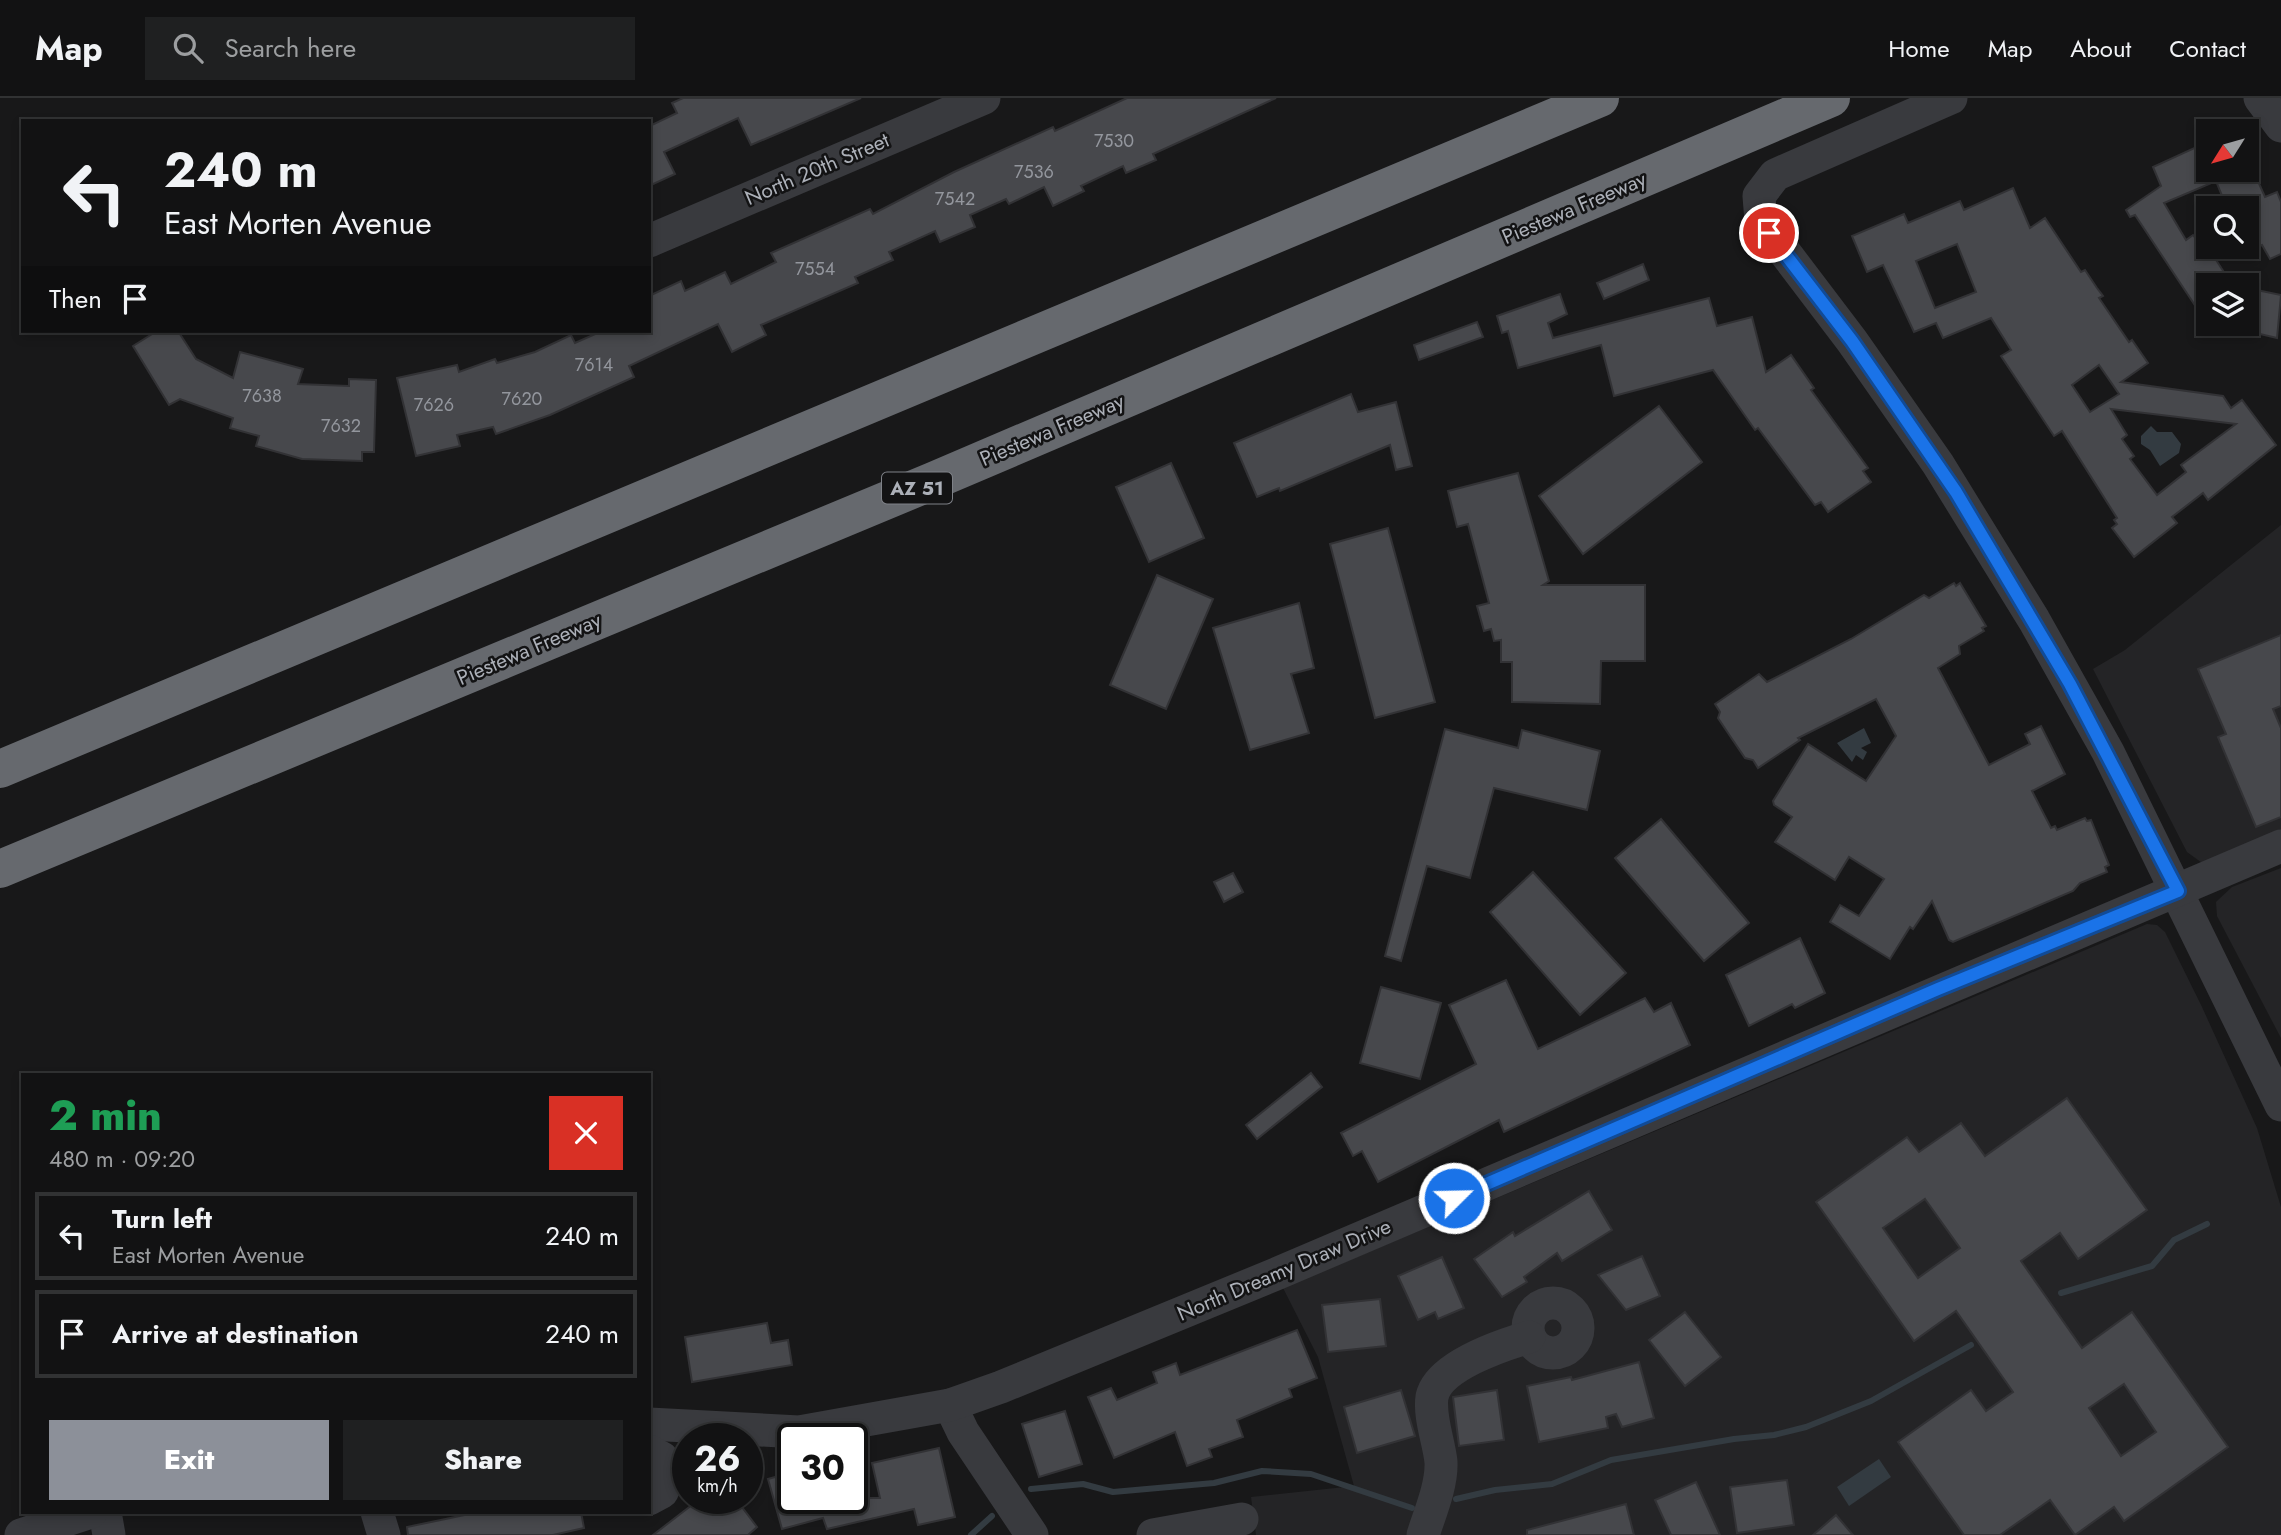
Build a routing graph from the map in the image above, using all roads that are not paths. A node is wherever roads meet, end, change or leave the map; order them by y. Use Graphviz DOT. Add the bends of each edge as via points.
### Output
graph roads {
  1 [pos="984,98"];
  2 [pos="1600,98"];
  3 [pos="1831,98"];
  4 [pos="1951,98"];
  5 [pos="2260,98"];
  6 [pos="2281,126"];
  7 [pos="651,240"];
  8 [pos="0,769"];
  9 [pos="2281,846"];
  10 [pos="0,869"];
  11 [pos="2178,891"];
  12 [pos="2281,1105"];
  13 [pos="1530,1337"];
  14 [pos="950,1405"];
  15 [pos="651,1424"];
  16 [pos="651,1452"];
  17 [pos="651,1498"];
  18 [pos="85,1514"];
  19 [pos="105,1514"];
  20 [pos="378,1514"];
  21 [pos="1242,1519"];
  22 [pos="1026,1525"];
  23 [pos="21,1535"];
  24 [pos="109,1535"];
  25 [pos="384,1535"];
  26 [pos="1153,1535"];
  27 [pos="1423,1535"];
  1 -- 7 [label="street, North 20th Street"];
  2 -- 8 [label="highway"];
  3 -- 10 [label="highway, Piestewa Freeway / AZ 51" via="920,487"];
  4 -- 11 [label="street" via="1774,175 1759,196 1761,221 1852,341 1956,492 2070,684"];
  5 -- 6 [label="street"];
  9 -- 11 [label="street, North Dreamy Draw Drive"];
  11 -- 12 [label="street"];
  11 -- 14 [label="street, North Dreamy Draw Drive" via="1263,1279"];
  13 -- 27 [label="street" via="1451,1370 1436,1386 1432,1399 1441,1464"];
  14 -- 15 [label="street, North Dreamy Draw Drive" via="799,1432"];
  14 -- 22 [label="street" via="962,1432"];
  16 -- 17 [label="street" via="662,1458 668,1479 662,1492"];
  18 -- 23 [label="street"];
  19 -- 24 [label="street"];
  20 -- 25 [label="street"];
  21 -- 26 [label="street"];
}
